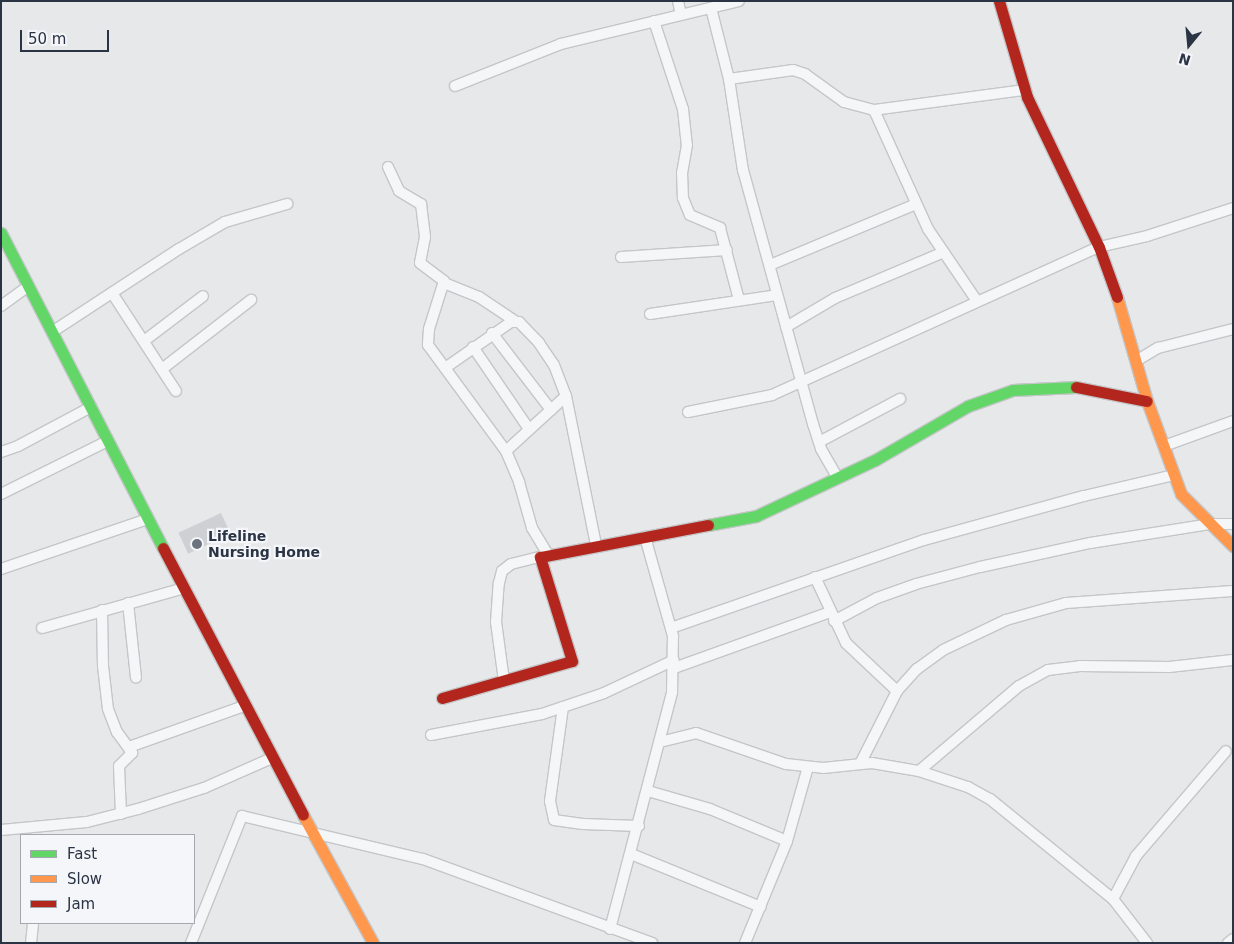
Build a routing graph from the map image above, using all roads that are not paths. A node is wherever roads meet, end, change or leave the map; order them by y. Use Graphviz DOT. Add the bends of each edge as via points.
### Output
graph roads {
  1 [pos="678,1"];
  2 [pos="739,1"];
  3 [pos="999,1"];
  4 [pos="711,8"];
  5 [pos="681,15"];
  6 [pos="654,21"];
  7 [pos="729,79"];
  8 [pos="455,86"];
  9 [pos="1024,90"];
  10 [pos="874,110"];
  11 [pos="388,168"];
  12 [pos="287,204"];
  13 [pos="916,204"];
  14 [pos="1233,208"];
  15 [pos="2,234"];
  16 [pos="1099,247"];
  17 [pos="727,250"];
  18 [pos="944,252"];
  19 [pos="621,257"];
  20 [pos="770,265"];
  21 [pos="444,283"];
  22 [pos="28,286"];
  23 [pos="112,293"];
  24 [pos="777,295"];
  25 [pos="203,296"];
  26 [pos="250,300"];
  27 [pos="740,300"];
  28 [pos="976,301"];
  29 [pos="1,306"];
  30 [pos="650,314"];
  31 [pos="515,321"];
  32 [pos="786,327"];
  33 [pos="1233,329"];
  34 [pos="52,332"];
  35 [pos="492,334"];
  36 [pos="144,341"];
  37 [pos="473,348"];
  38 [pos="1136,361"];
  39 [pos="445,368"];
  40 [pos="162,369"];
  41 [pos="802,384"];
  42 [pos="176,391"];
  43 [pos="566,396"];
  44 [pos="900,399"];
  45 [pos="1148,401"];
  46 [pos="91,407"];
  47 [pos="551,410"];
  48 [pos="688,412"];
  49 [pos="1233,421"];
  50 [pos="530,430"];
  51 [pos="108,442"];
  52 [pos="819,442"];
  53 [pos="1164,446"];
  54 [pos="506,451"];
  55 [pos="1,452"];
  56 [pos="1174,475"];
  57 [pos="838,478"];
  58 [pos="1,494"];
  59 [pos="148,519"];
  60 [pos="1210,524"];
  61 [pos="1233,524"];
  62 [pos="645,538"];
  63 [pos="596,544"];
  64 [pos="1233,546"];
  65 [pos="544,556"];
  66 [pos="1,569"];
  67 [pos="815,578"];
  68 [pos="184,588"];
  69 [pos="1233,591"];
  70 [pos="128,602"];
  71 [pos="102,610"];
  72 [pos="832,616"];
  73 [pos="42,628"];
  74 [pos="671,628"];
  75 [pos="1233,660"];
  76 [pos="674,664"];
  77 [pos="136,678"];
  78 [pos="504,681"];
  79 [pos="897,691"];
  80 [pos="442,698"];
  81 [pos="244,706"];
  82 [pos="563,707"];
  83 [pos="431,735"];
  84 [pos="660,742"];
  85 [pos="129,746"];
  86 [pos="1226,751"];
  87 [pos="272,758"];
  88 [pos="860,764"];
  89 [pos="808,768"];
  90 [pos="919,771"];
  91 [pos="648,791"];
  92 [pos="121,814"];
  93 [pos="639,826"];
  94 [pos="1,830"];
  95 [pos="54,830"];
  96 [pos="312,830"];
  97 [pos="787,842"];
  98 [pos="631,854"];
  99 [pos="1113,899"];
  100 [pos="762,907"];
  101 [pos="33,924"];
  102 [pos="610,929"];
  103 [pos="1233,939"];
  104 [pos="31,943"];
  105 [pos="191,943"];
  106 [pos="373,943"];
  107 [pos="652,943"];
  108 [pos="745,943"];
  109 [pos="1146,943"];
  110 [pos="1228,943"];
  1 -- 5 [label="street"];
  2 -- 4 [label="street"];
  3 -- 9 [label="street"];
  4 -- 5 [label="street"];
  4 -- 7 [label="street"];
  5 -- 6 [label="street"];
  6 -- 8 [label="street" via="561,44"];
  6 -- 17 [label="street" via="683,109 687,145 682,186 686,209 690,215 720,228"];
  7 -- 10 [label="street" via="793,70 805,74 844,102"];
  7 -- 20 [label="street" via="743,170"];
  9 -- 10 [label="street"];
  9 -- 16 [label="street"];
  10 -- 13 [label="street"];
  11 -- 21 [label="street" via="399,191 420,201 425,238 420,263 441,276"];
  12 -- 23 [label="street" via="225,222"];
  13 -- 18 [label="street"];
  13 -- 20 [label="street"];
  14 -- 16 [label="street" via="1147,236"];
  15 -- 22 [label="street"];
  16 -- 28 [label="street"];
  16 -- 38 [label="street"];
  17 -- 19 [label="street"];
  17 -- 27 [label="street"];
  18 -- 28 [label="street"];
  18 -- 32 [label="street" via="835,298"];
  20 -- 24 [label="street"];
  21 -- 31 [label="street" via="479,297"];
  21 -- 39 [label="street" via="427,340"];
  22 -- 29 [label="street"];
  22 -- 34 [label="street"];
  23 -- 34 [label="street"];
  23 -- 36 [label="street"];
  24 -- 27 [label="street"];
  24 -- 32 [label="street"];
  25 -- 36 [label="street"];
  26 -- 40 [label="street"];
  27 -- 30 [label="street"];
  28 -- 41 [label="street"];
  31 -- 35 [label="street"];
  31 -- 43 [label="street" via="540,343 554,365"];
  32 -- 41 [label="street"];
  33 -- 38 [label="street" via="1158,348"];
  34 -- 46 [label="street"];
  35 -- 37 [label="street"];
  35 -- 47 [label="street"];
  36 -- 40 [label="street"];
  37 -- 39 [label="street"];
  37 -- 50 [label="street"];
  38 -- 45 [label="street"];
  39 -- 54 [label="street"];
  40 -- 42 [label="street"];
  41 -- 48 [label="street" via="762,398"];
  41 -- 52 [label="street"];
  43 -- 47 [label="street"];
  43 -- 63 [label="street"];
  44 -- 52 [label="street"];
  45 -- 53 [label="street"];
  45 -- 57 [label="street" via="1069,386 1014,390 968,406"];
  46 -- 51 [label="street"];
  46 -- 55 [label="street"];
  47 -- 50 [label="street"];
  49 -- 53 [label="street"];
  50 -- 54 [label="street"];
  51 -- 58 [label="street"];
  51 -- 59 [label="street"];
  52 -- 57 [label="street"];
  53 -- 56 [label="street"];
  54 -- 65 [label="street"];
  56 -- 60 [label="street" via="1181,494"];
  56 -- 67 [label="street" via="924,540"];
  57 -- 62 [label="street" via="756,516"];
  59 -- 66 [label="street"];
  59 -- 68 [label="street"];
  60 -- 61 [label="street"];
  60 -- 64 [label="street"];
  60 -- 72 [label="street" via="980,567 916,584"];
  62 -- 63 [label="street"];
  62 -- 74 [label="street"];
  63 -- 65 [label="street"];
  65 -- 78 [label="street" via="511,564 502,572 498,583 496,622"];
  65 -- 78 [label="street" via="572,661"];
  67 -- 72 [label="street"];
  67 -- 74 [label="street"];
  68 -- 70 [label="street"];
  68 -- 81 [label="street"];
  69 -- 79 [label="street" via="1066,602 1006,620 943,650 917,669"];
  70 -- 71 [label="street"];
  70 -- 77 [label="street"];
  71 -- 73 [label="street"];
  71 -- 85 [label="street" via="108,709 117,732"];
  72 -- 76 [label="street"];
  72 -- 79 [label="street" via="846,643"];
  74 -- 76 [label="street"];
  75 -- 90 [label="street" via="1169,667 1080,666 1048,670 1019,686"];
  76 -- 82 [label="street"];
  76 -- 84 [label="street" via="672,692"];
  78 -- 80 [label="street"];
  79 -- 88 [label="street"];
  81 -- 85 [label="street"];
  81 -- 87 [label="street"];
  82 -- 83 [label="street"];
  82 -- 93 [label="street" via="550,801 554,820"];
  84 -- 89 [label="street" via="696,733 786,764"];
  84 -- 91 [label="street"];
  85 -- 92 [label="street" via="132,756 122,761 119,770"];
  86 -- 99 [label="street" via="1136,856"];
  87 -- 92 [label="street" via="204,788"];
  87 -- 96 [label="street"];
  88 -- 89 [label="street"];
  88 -- 90 [label="street"];
  89 -- 97 [label="street"];
  90 -- 99 [label="street" via="990,799"];
  91 -- 93 [label="street"];
  91 -- 97 [label="street" via="710,809"];
  92 -- 95 [label="street"];
  93 -- 98 [label="street"];
  94 -- 95 [label="street"];
  96 -- 102 [label="street" via="423,859"];
  96 -- 105 [label="street" via="242,816"];
  96 -- 106 [label="street"];
  97 -- 100 [label="street"];
  98 -- 100 [label="street"];
  98 -- 102 [label="street"];
  99 -- 109 [label="street"];
  100 -- 108 [label="street"];
  101 -- 104 [label="street"];
  102 -- 107 [label="street"];
  103 -- 110 [label="street"];
}
